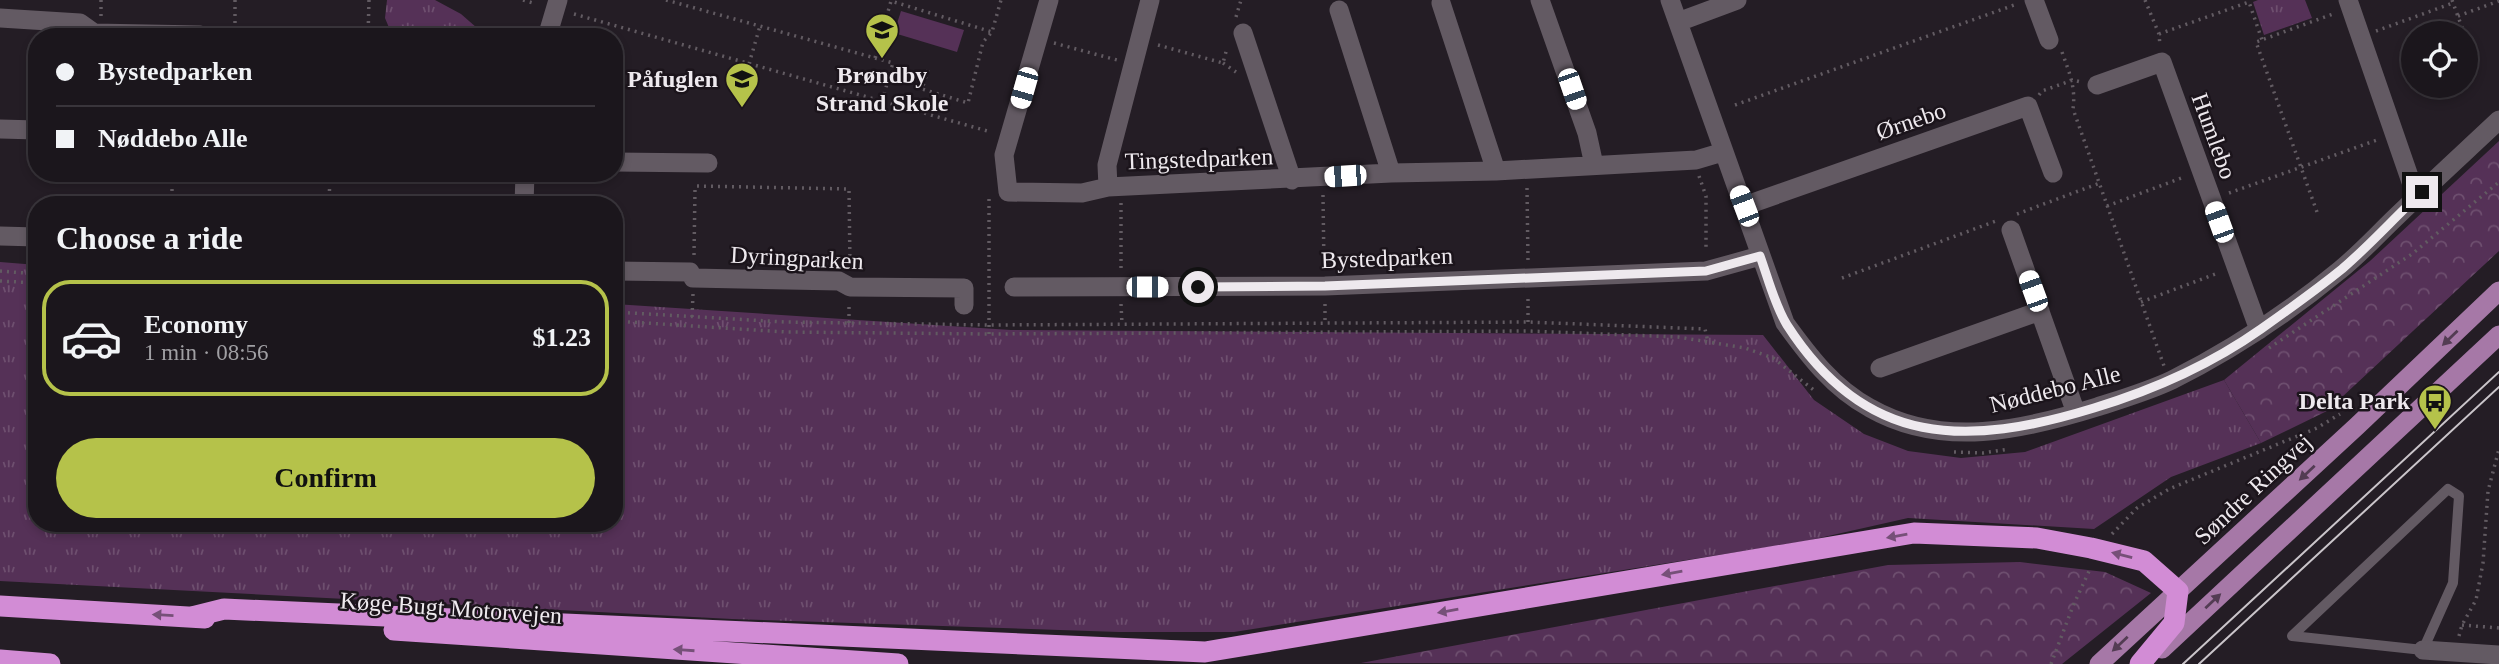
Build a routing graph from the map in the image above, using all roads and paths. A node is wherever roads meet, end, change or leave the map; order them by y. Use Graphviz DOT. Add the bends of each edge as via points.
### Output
graph roads {
  1 [pos="235,0"];
  2 [pos="369,0"];
  3 [pos="523,0"];
  4 [pos="558,0"];
  5 [pos="666,0"];
  6 [pos="1001,0"];
  7 [pos="1049,0"];
  8 [pos="1150,0"];
  9 [pos="1241,0"];
  10 [pos="1540,0"];
  11 [pos="1670,0"];
  12 [pos="1737,0"];
  13 [pos="2029,0"];
  14 [pos="2034,0"];
  15 [pos="2145,0"];
  16 [pos="2499,1"];
  17 [pos="2453,2"];
  18 [pos="533,3"];
  19 [pos="1441,3"];
  20 [pos="2350,4"];
  21 [pos="1339,10"];
  22 [pos="574,14"];
  23 [pos="2458,16"];
  24 [pos="0,18"];
  25 [pos="2460,21"];
  26 [pos="1678,22"];
  27 [pos="760,26"];
  28 [pos="87,28"];
  29 [pos="235,28"];
  30 [pos="368,28"];
  31 [pos="550,28"];
  32 [pos="992,32"];
  33 [pos="1236,32"];
  34 [pos="2159,34"];
  35 [pos="2361,37"];
  36 [pos="1038,38"];
  37 [pos="1139,40"];
  38 [pos="2049,40"];
  39 [pos="2262,40"];
  40 [pos="875,58"];
  41 [pos="2162,62"];
  42 [pos="749,64"];
  43 [pos="1133,64"];
  44 [pos="928,70"];
  45 [pos="2073,80"];
  46 [pos="2097,85"];
  47 [pos="882,101"];
  48 [pos="1735,105"];
  49 [pos="2028,106"];
  50 [pos="2499,120"];
  51 [pos="0,129"];
  52 [pos="28,130"];
  53 [pos="2395,134"];
  54 [pos="1010,137"];
  55 [pos="1723,152"];
  56 [pos="1696,160"];
  57 [pos="623,162"];
  58 [pos="708,163"];
  59 [pos="1594,165"];
  60 [pos="2301,167"];
  61 [pos="1525,169"];
  62 [pos="1496,171"];
  63 [pos="2201,171"];
  64 [pos="1391,173"];
  65 [pos="2053,173"];
  66 [pos="1321,178"];
  67 [pos="1292,180"];
  68 [pos="2499,182"];
  69 [pos="2100,183"];
  70 [pos="696,186"];
  71 [pos="1114,187"];
  72 [pos="2422,192"];
  73 [pos="2211,200"];
  74 [pos="1744,206"];
  75 [pos="2107,206"];
  76 [pos="2317,212"];
  77 [pos="2011,230"];
  78 [pos="0,236"];
  79 [pos="28,237"];
  80 [pos="1760,256"];
  81 [pos="2235,267"];
  82 [pos="0,271"];
  83 [pos="623,271"];
  84 [pos="1706,271"];
  85 [pos="28,273"];
  86 [pos="1528,277"];
  87 [pos="693,278"];
  88 [pos="1842,278"];
  89 [pos="0,281"];
  90 [pos="28,283"];
  91 [pos="1325,286"];
  92 [pos="849,287"];
  93 [pos="1014,287"];
  94 [pos="1121,287"];
  95 [pos="2499,291"];
  96 [pos="964,296"];
  97 [pos="2141,302"];
  98 [pos="2040,311"];
  99 [pos="623,313"];
  100 [pos="623,322"];
  101 [pos="1528,322"];
  102 [pos="1325,323"];
  103 [pos="2259,330"];
  104 [pos="2499,335"];
  105 [pos="1708,341"];
  106 [pos="2260,352"];
  107 [pos="1893,370"];
  108 [pos="2169,381"];
  109 [pos="1815,392"];
  110 [pos="2076,414"];
  111 [pos="2342,414"];
  112 [pos="2016,448"];
  113 [pos="2499,449"];
  114 [pos="1951,452"];
  115 [pos="2112,534"];
  116 [pos="2092,565"];
  117 [pos="2178,591"];
  118 [pos="0,606"];
  119 [pos="192,617"];
  120 [pos="2462,625"];
  121 [pos="2499,628"];
  122 [pos="2423,650"];
  123 [pos="2455,652"];
  124 [pos="2499,655"];
  125 [pos="0,660"];
  126 [pos="50,664"];
  127 [pos="898,664"];
  128 [pos="2051,664"];
  129 [pos="2099,664"];
  130 [pos="2143,664"];
  1 -- 29 [label="path"];
  2 -- 30 [label="path"];
  3 -- 18 [label="path"];
  4 -- 31 [label="street"];
  5 -- 27 [label="path"];
  6 -- 32 [label="path"];
  7 -- 36 [label="street, Tingstedparken"];
  8 -- 37 [label="street, Tingstedparken"];
  9 -- 33 [label="path"];
  10 -- 59 [label="street"];
  11 -- 26 [label="street, Nøddebo Alle"];
  12 -- 26 [label="street"];
  13 -- 48 [label="path"];
  14 -- 38 [label="street"];
  15 -- 34 [label="path"];
  16 -- 23 [label="path"];
  17 -- 23 [label="path"];
  17 -- 35 [label="path"];
  19 -- 62 [label="street"];
  20 -- 35 [label="street"];
  20 -- 39 [label="path"];
  21 -- 64 [label="street"];
  22 -- 42 [label="path"];
  23 -- 25 [label="path"];
  24 -- 28 [label="street" via="80,23"];
  26 -- 55 [label="street, Nøddebo Alle"];
  27 -- 40 [label="path"];
  27 -- 42 [label="path"];
  32 -- 40 [label="path" via="891,1"];
  32 -- 44 [label="path" via="983,42 968,103 922,89"];
  33 -- 37 [label="path" via="1223,63"];
  33 -- 67 [label="street, Tingstedparken"];
  34 -- 39 [label="path" via="2249,2"];
  34 -- 41 [label="path"];
  35 -- 53 [label="street"];
  36 -- 43 [label="path"];
  36 -- 54 [label="street, Tingstedparken"];
  37 -- 43 [label="street, Tingstedparken"];
  38 -- 45 [label="path" via="2059,45"];
  39 -- 60 [label="path" via="2256,42"];
  40 -- 47 [label="path" via="893,63"];
  41 -- 46 [label="street"];
  41 -- 63 [label="street, Humlebo"];
  42 -- 47 [label="path"];
  43 -- 71 [label="street, Tingstedparken" via="1107,165"];
  45 -- 46 [label="path"];
  45 -- 49 [label="path" via="2042,91"];
  45 -- 69 [label="path" via="2073,108"];
  47 -- 54 [label="path"];
  49 -- 65 [label="street"];
  49 -- 74 [label="street, Ørnebo"];
  50 -- 72 [label="street, Nøddebo Alle"];
  51 -- 52 [label="street"];
  53 -- 60 [label="path"];
  53 -- 72 [label="street" via="2411,182"];
  54 -- 71 [label="street, Tingstedparken" via="1004,155 1008,192 1082,193"];
  55 -- 56 [label="street, Tingstedparken"];
  55 -- 74 [label="street, Nøddebo Alle"];
  56 -- 59 [label="street, Tingstedparken"];
  56 -- 84 [label="path" via="1706,196"];
  57 -- 58 [label="street"];
  58 -- 70 [label="path"];
  59 -- 61 [label="street, Tingstedparken"];
  60 -- 73 [label="path"];
  60 -- 76 [label="path"];
  61 -- 62 [label="street, Tingstedparken"];
  61 -- 86 [label="path"];
  62 -- 64 [label="street, Tingstedparken"];
  63 -- 73 [label="street, Humlebo"];
  63 -- 75 [label="path"];
  64 -- 66 [label="street, Tingstedparken"];
  66 -- 67 [label="street, Tingstedparken"];
  66 -- 91 [label="path"];
  67 -- 71 [label="street, Tingstedparken"];
  68 -- 106 [label="path" via="2412,254"];
  69 -- 75 [label="path"];
  69 -- 88 [label="path"];
  70 -- 87 [label="path"];
  70 -- 92 [label="path" via="849,188"];
  71 -- 94 [label="path"];
  72 -- 103 [label="street, Nøddebo Alle" via="2341,269"];
  73 -- 81 [label="street, Humlebo"];
  74 -- 80 [label="street, Nøddebo Alle"];
  75 -- 97 [label="path"];
  77 -- 98 [label="street"];
  78 -- 79 [label="street"];
  80 -- 84 [label="street, Bystedparken"];
  80 -- 110 [label="street, Nøddebo Alle" via="1785,323 1838,386 1871,409 1907,424 1974,433"];
  81 -- 97 [label="path"];
  81 -- 103 [label="street, Humlebo"];
  82 -- 85 [label="path"];
  83 -- 87 [label="street, Dyringparken" via="690,272"];
  84 -- 86 [label="street, Bystedparken"];
  86 -- 91 [label="street, Bystedparken"];
  86 -- 101 [label="path"];
  87 -- 92 [label="street, Dyringparken" via="839,281"];
  89 -- 90 [label="path"];
  91 -- 94 [label="street, Bystedparken"];
  91 -- 102 [label="path"];
  92 -- 96 [label="street, Dyringparken"];
  93 -- 94 [label="street, Bystedparken"];
  93 -- 96 [label="path"];
  95 -- 117 [label="main road, Søndre Ringvej, one-way"];
  97 -- 108 [label="path"];
  98 -- 107 [label="street"];
  98 -- 110 [label="street"];
  99 -- 102 [label="path" via="785,323"];
  100 -- 105 [label="path" via="786,332 1529,331"];
  101 -- 102 [label="path"];
  101 -- 105 [label="path" via="1705,329"];
  103 -- 108 [label="street, Nøddebo Alle"];
  130 -- 104 [label="main road, one-way"];
  105 -- 109 [label="path" via="1773,358"];
  108 -- 110 [label="street, Nøddebo Alle"];
  111 -- 115 [label="path" via="2169,489 2137,508"];
  112 -- 114 [label="path"];
  113 -- 120 [label="path" via="2488,491 2476,600"];
  116 -- 128 [label="path"];
  117 -- 119 [label="highway, one-way" via="2144,561 2091,548 2037,538 1914,533 1205,652 225,609"];
  117 -- 129 [label="main road, Søndre Ringvej, one-way"];
  117 -- 130 [label="highway" via="2174,623"];
  119 -- 118 [label="highway, Køge Bugt Motorvejen, one-way"];
  127 -- 119 [label="highway, Køge Bugt Motorvejen, one-way"];
  120 -- 121 [label="path"];
  120 -- 123 [label="path"];
  122 -- 122 [label="lane" via="2292,636 2448,489 2459,496 2453,583"];
  122 -- 123 [label="street"];
  123 -- 124 [label="street"];
  125 -- 126 [label="highway"];
}
